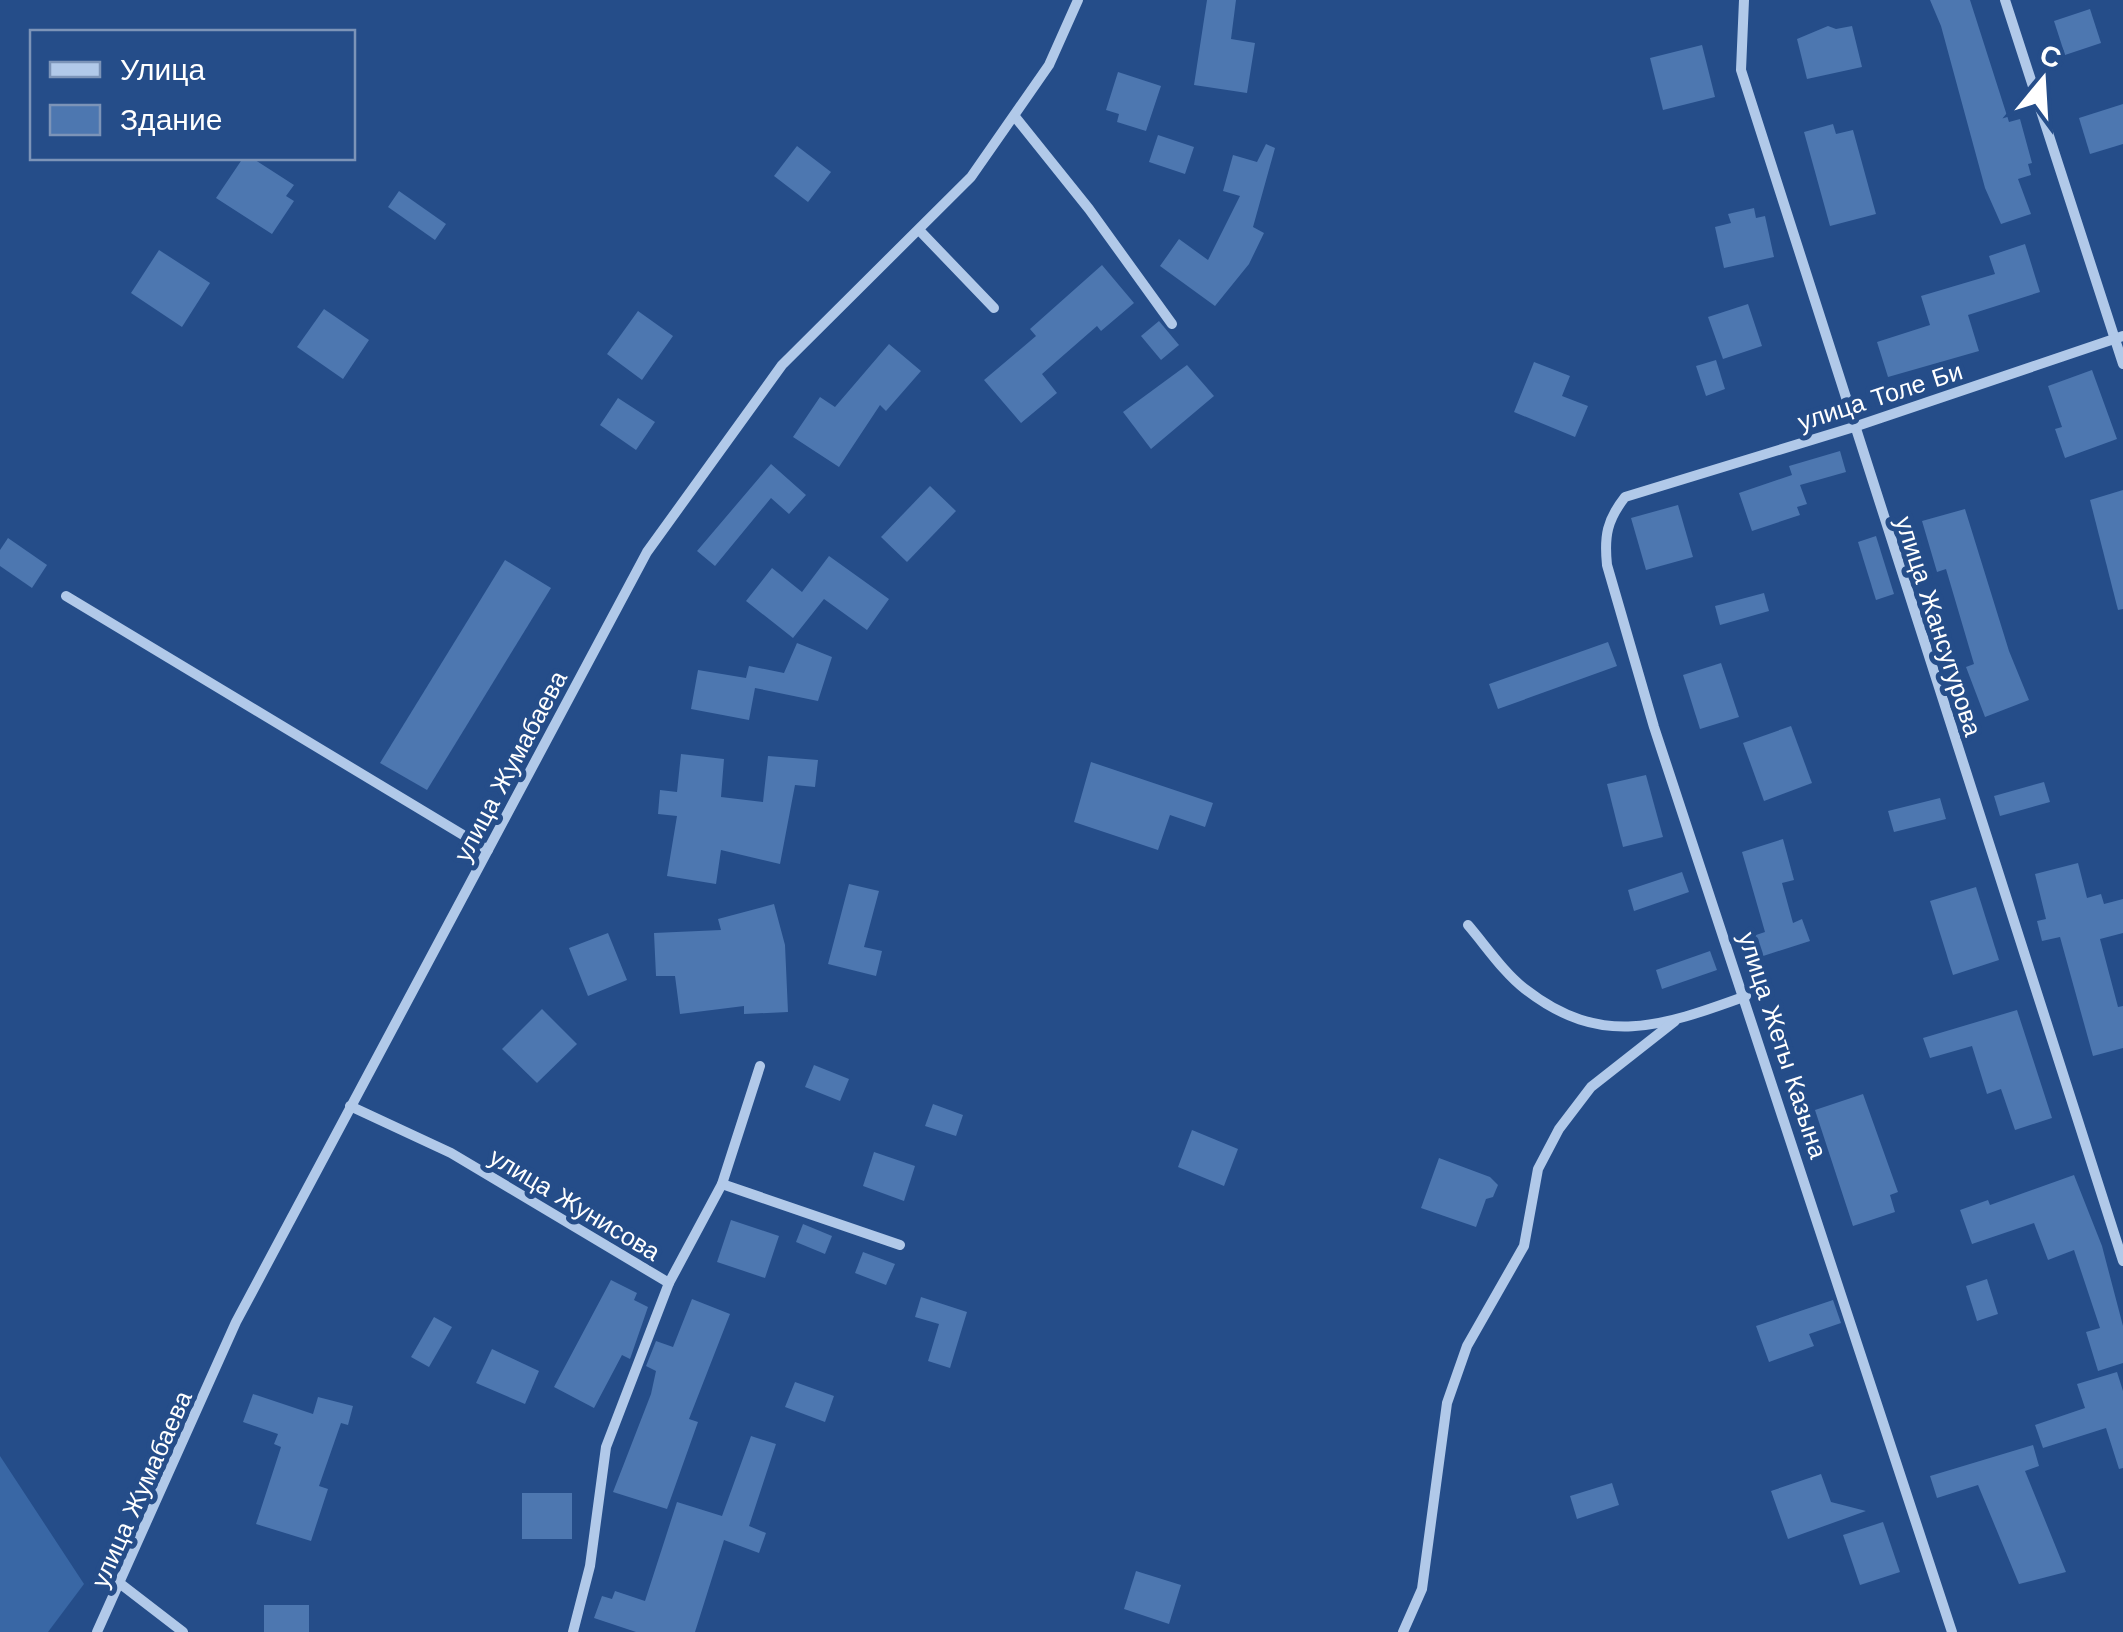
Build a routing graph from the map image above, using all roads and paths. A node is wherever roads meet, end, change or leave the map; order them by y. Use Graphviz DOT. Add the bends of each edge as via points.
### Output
graph roads {
  1 [pos="1078,0"];
  2 [pos="1744,0"];
  3 [pos="2004,0"];
  4 [pos="1016,118"];
  5 [pos="920,230"];
  6 [pos="994,308"];
  7 [pos="1172,324"];
  8 [pos="2119,337"];
  9 [pos="2123,364"];
  10 [pos="1854,428"];
  11 [pos="1648,490"];
  12 [pos="66,596"];
  13 [pos="488,850"];
  14 [pos="1468,925"];
  15 [pos="1746,996"];
  16 [pos="1675,1022"];
  17 [pos="760,1066"];
  18 [pos="350,1106"];
  19 [pos="722,1184"];
  20 [pos="900,1245"];
  21 [pos="2123,1261"];
  22 [pos="668,1283"];
  23 [pos="122,1585"];
  24 [pos="98,1632"];
  25 [pos="182,1632"];
  26 [pos="573,1632"];
  27 [pos="1403,1632"];
  28 [pos="1952,1632"];
  1 -- 4 [label="street, улица Жумабаева"];
  2 -- 10 [label="street, улица Жансугурова" via="1740,70"];
  3 -- 8 [label="street"];
  4 -- 5 [label="street, улица Жумабаева"];
  4 -- 7 [label="street"];
  5 -- 6 [label="street"];
  5 -- 13 [label="street, улица Жумабаева" via="782,365 704,468 647,552"];
  8 -- 9 [label="street"];
  8 -- 10 [label="street, улица Толе Би"];
  10 -- 11 [label="street, улица Толе Би"];
  10 -- 21 [label="street, улица Жансугурова"];
  11 -- 15 [label="street, улица Жеты Казына" via="1626,497 1612,514 1604,538 1607,566"];
  12 -- 13 [label="street"];
  13 -- 18 [label="street, улица Жумабаева"];
  14 -- 16 [label="street" via="1523,988 1559,1012 1597,1028"];
  15 -- 16 [label="street"];
  15 -- 28 [label="street, улица Жеты Казына"];
  16 -- 27 [label="street" via="1591,1087 1538,1169 1524,1246 1467,1346 1447,1402 1422,1589"];
  17 -- 19 [label="street"];
  18 -- 22 [label="street, улица Жунисова" via="451,1153"];
  18 -- 23 [label="street, улица Жумабаева" via="236,1322"];
  19 -- 20 [label="street"];
  19 -- 22 [label="street"];
  22 -- 26 [label="street, улица Жунисова" via="606,1447 590,1566"];
  23 -- 24 [label="street, улица Жумабаева"];
  23 -- 25 [label="street"];
}
